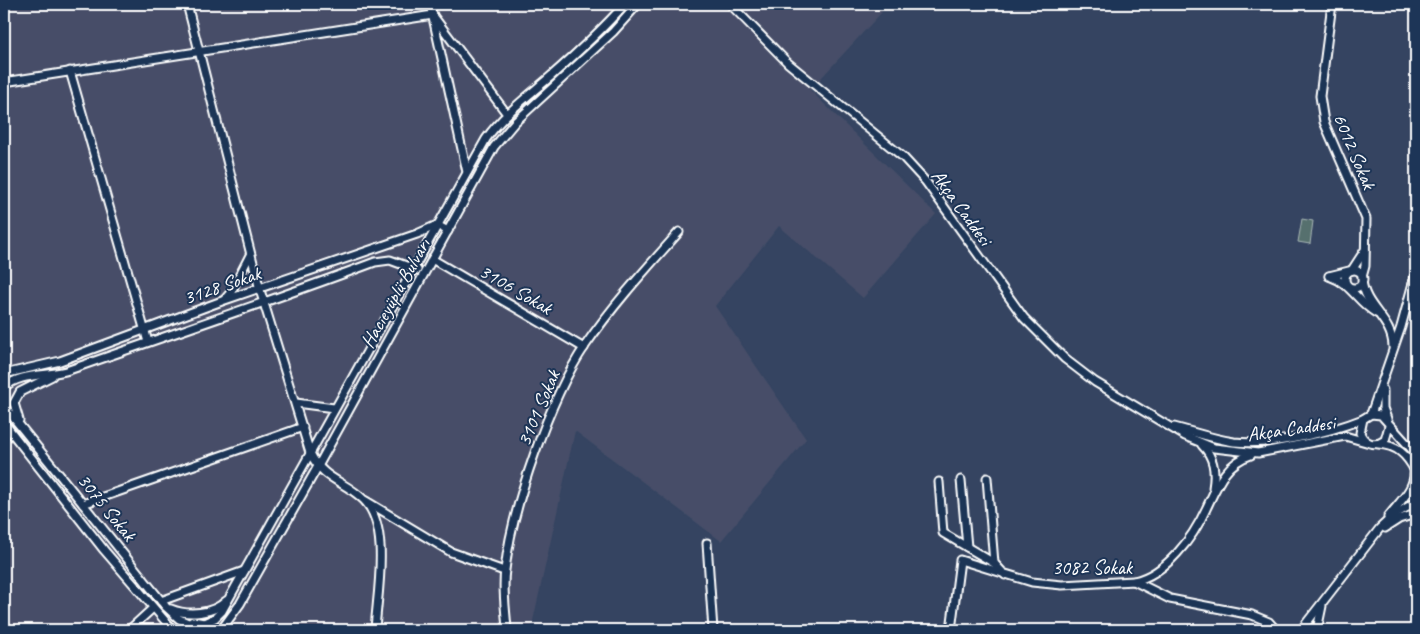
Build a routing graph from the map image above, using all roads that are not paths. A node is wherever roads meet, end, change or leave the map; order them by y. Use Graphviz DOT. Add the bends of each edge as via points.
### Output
graph roads {
  1 [pos="187,4"];
  2 [pos="430,4"];
  3 [pos="625,4"];
  4 [pos="638,4"];
  5 [pos="730,4"];
  6 [pos="1332,4"];
  7 [pos="433,15"];
  8 [pos="607,25"];
  9 [pos="613,32"];
  10 [pos="200,52"];
  11 [pos="70,71"];
  12 [pos="4,82"];
  13 [pos="507,114"];
  14 [pos="467,172"];
  15 [pos="437,225"];
  16 [pos="448,231"];
  17 [pos="679,232"];
  18 [pos="1365,250"];
  19 [pos="251,254"];
  20 [pos="432,259"];
  21 [pos="413,268"];
  22 [pos="1350,271"];
  23 [pos="1416,272"];
  24 [pos="424,273"];
  25 [pos="1362,279"];
  26 [pos="1347,284"];
  27 [pos="260,290"];
  28 [pos="222,301"];
  29 [pos="264,303"];
  30 [pos="1376,313"];
  31 [pos="144,330"];
  32 [pos="148,342"];
  33 [pos="584,348"];
  34 [pos="1392,357"];
  35 [pos="61,372"];
  36 [pos="4,374"];
  37 [pos="1383,384"];
  38 [pos="4,388"];
  39 [pos="296,403"];
  40 [pos="4,406"];
  41 [pos="334,408"];
  42 [pos="1371,414"];
  43 [pos="1363,419"];
  44 [pos="4,423"];
  45 [pos="1389,424"];
  46 [pos="1166,425"];
  47 [pos="303,427"];
  48 [pos="7,429"];
  49 [pos="23,429"];
  50 [pos="1366,442"];
  51 [pos="1200,443"];
  52 [pos="1375,444"];
  53 [pos="310,453"];
  54 [pos="1258,453"];
  55 [pos="1416,454"];
  56 [pos="317,468"];
  57 [pos="1415,471"];
  58 [pos="987,478"];
  59 [pos="961,480"];
  60 [pos="939,482"];
  61 [pos="1212,495"];
  62 [pos="364,500"];
  63 [pos="1416,502"];
  64 [pos="83,504"];
  65 [pos="1416,514"];
  66 [pos="1380,528"];
  67 [pos="1372,540"];
  68 [pos="707,543"];
  69 [pos="967,547"];
  70 [pos="994,563"];
  71 [pos="244,571"];
  72 [pos="504,571"];
  73 [pos="1006,575"];
  74 [pos="1134,582"];
  75 [pos="231,594"];
  76 [pos="1323,603"];
  77 [pos="164,604"];
  78 [pos="240,604"];
  79 [pos="152,608"];
  80 [pos="188,623"];
  81 [pos="204,623"];
  82 [pos="129,630"];
  83 [pos="172,630"];
  84 [pos="180,630"];
  85 [pos="212,630"];
  86 [pos="221,630"];
  87 [pos="228,630"];
  88 [pos="375,630"];
  89 [pos="507,630"];
  90 [pos="713,630"];
  91 [pos="951,630"];
  92 [pos="1276,630"];
  93 [pos="1301,630"];
  94 [pos="1317,630"];
  1 -- 10 [label="street"];
  2 -- 7 [label="street"];
  3 -- 8 [label="street, Hacıeyüplü Bulvarı"];
  4 -- 9 [label="street, Hacıeyüplü Bulvarı"];
  5 -- 46 [label="street, Akça Caddesi" via="788,63 878,135 926,182 1008,298 1042,338 1108,392"];
  6 -- 18 [label="street, 6012 Sokak" via="1320,105 1324,122 1364,212 1367,226"];
  7 -- 10 [label="street"];
  7 -- 13 [label="street"];
  7 -- 14 [label="street"];
  8 -- 9 [label="street"];
  8 -- 13 [label="street, Hacıeyüplü Bulvarı"];
  9 -- 16 [label="street, Hacıeyüplü Bulvarı" via="501,137"];
  10 -- 11 [label="street"];
  10 -- 19 [label="street"];
  11 -- 12 [label="street"];
  11 -- 31 [label="street"];
  13 -- 14 [label="street, Hacıeyüplü Bulvarı" via="486,140"];
  14 -- 15 [label="street, Hacıeyüplü Bulvarı"];
  15 -- 16 [label="street"];
  15 -- 21 [label="street, Hacıeyüplü Bulvarı"];
  15 -- 27 [label="street, 3128 Sokak"];
  16 -- 20 [label="street, Hacıeyüplü Bulvarı"];
  17 -- 33 [label="street, 3101 Sokak" via="627,290"];
  18 -- 22 [label="street, 6012 Sokak"];
  18 -- 25 [label="street, 6012 Sokak"];
  19 -- 27 [label="street"];
  19 -- 28 [label="street" via="231,292"];
  20 -- 24 [label="street, Hacıeyüplü Bulvarı"];
  20 -- 33 [label="street, 3106 Sokak"];
  21 -- 24 [label="street, 3128 Sokak"];
  21 -- 29 [label="street, 3128 Sokak" via="383,260"];
  21 -- 41 [label="street, Hacıeyüplü Bulvarı"];
  22 -- 25 [label="street" via="1357,271"];
  22 -- 26 [label="street, 6012 Sokak" via="1345,279"];
  22 -- 26 [label="street" via="1329,276"];
  23 -- 34 [label="street"];
  24 -- 56 [label="street, Hacıeyüplü Bulvarı"];
  25 -- 26 [label="street" via="1354,288"];
  25 -- 30 [label="street, 6012 Sokak" via="1365,294"];
  26 -- 30 [label="street, 6012 Sokak" via="1356,297"];
  27 -- 28 [label="street, 3128 Sokak"];
  27 -- 29 [label="street"];
  28 -- 31 [label="street, 3128 Sokak"];
  29 -- 32 [label="street, 3128 Sokak"];
  29 -- 39 [label="street"];
  30 -- 34 [label="street, 6012 Sokak" via="1391,332"];
  31 -- 32 [label="street"];
  31 -- 36 [label="street, 3128 Sokak" via="60,361"];
  32 -- 35 [label="street, 3128 Sokak"];
  33 -- 72 [label="street, 3101 Sokak" via="541,438 518,511"];
  34 -- 37 [label="street"];
  35 -- 38 [label="street, 3128 Sokak" via="13,380"];
  35 -- 49 [label="street, 3128 Sokak" via="26,388 16,397 15,412"];
  37 -- 42 [label="street"];
  37 -- 45 [label="street" via="1383,408"];
  39 -- 41 [label="street"];
  39 -- 47 [label="street"];
  40 -- 49 [label="street, 3075 Sokak"];
  41 -- 53 [label="street, Hacıeyüplü Bulvarı"];
  42 -- 43 [label="street, Akça Caddesi"];
  42 -- 45 [label="street" via="1381,415"];
  43 -- 46 [label="street, Akça Caddesi" via="1287,439 1257,443 1223,440"];
  43 -- 50 [label="street, Akça Caddesi" via="1360,433"];
  44 -- 48 [label="street, 3075 Sokak"];
  45 -- 52 [label="street" via="1385,440"];
  45 -- 55 [label="street"];
  46 -- 51 [label="street, Akça Caddesi"];
  47 -- 53 [label="street"];
  47 -- 64 [label="street"];
  48 -- 79 [label="street, 3075 Sokak"];
  49 -- 64 [label="street, 3075 Sokak"];
  50 -- 52 [label="street, Akça Caddesi"];
  50 -- 54 [label="street, Akça Caddesi" via="1345,436"];
  51 -- 54 [label="street, Akça Caddesi" via="1230,451"];
  51 -- 61 [label="street" via="1212,458 1215,469"];
  52 -- 57 [label="street, Akça Caddesi" via="1387,444 1398,449"];
  53 -- 56 [label="street"];
  53 -- 71 [label="street, Hacıeyüplü Bulvarı"];
  54 -- 61 [label="street" via="1235,461"];
  56 -- 62 [label="street"];
  56 -- 78 [label="street, Hacıeyüplü Bulvarı"];
  57 -- 66 [label="street" via="1410,489"];
  58 -- 70 [label="street"];
  59 -- 69 [label="street"];
  60 -- 69 [label="street" via="944,532"];
  61 -- 74 [label="street" via="1197,525 1178,551 1152,574"];
  62 -- 72 [label="street" via="445,548"];
  62 -- 88 [label="street" via="376,518 380,542"];
  63 -- 66 [label="street"];
  64 -- 77 [label="street, 3075 Sokak"];
  65 -- 67 [label="street" via="1394,521"];
  66 -- 67 [label="street"];
  67 -- 76 [label="street"];
  68 -- 90 [label="street"];
  69 -- 70 [label="street"];
  70 -- 73 [label="street"];
  71 -- 75 [label="street, Hacıeyüplü Bulvarı"];
  71 -- 77 [label="street"];
  72 -- 89 [label="street, 3101 Sokak"];
  73 -- 74 [label="street, 3082 Sokak" via="1062,585"];
  73 -- 91 [label="street, 3082 Sokak" via="960,560"];
  74 -- 92 [label="street, 3082 Sokak" via="1170,599 1252,615 1269,622"];
  75 -- 77 [label="street" via="222,605 210,611 180,612"];
  75 -- 81 [label="street, Hacıeyüplü Bulvarı" via="221,613"];
  76 -- 93 [label="street"];
  76 -- 94 [label="street"];
  77 -- 80 [label="street, 3075 Sokak" via="177,618"];
  78 -- 86 [label="street, Hacıeyüplü Bulvarı"];
  78 -- 87 [label="street"];
  79 -- 82 [label="street"];
  79 -- 83 [label="street, 3075 Sokak"];
  80 -- 81 [label="street"];
  80 -- 84 [label="street"];
  81 -- 85 [label="street"];
}
